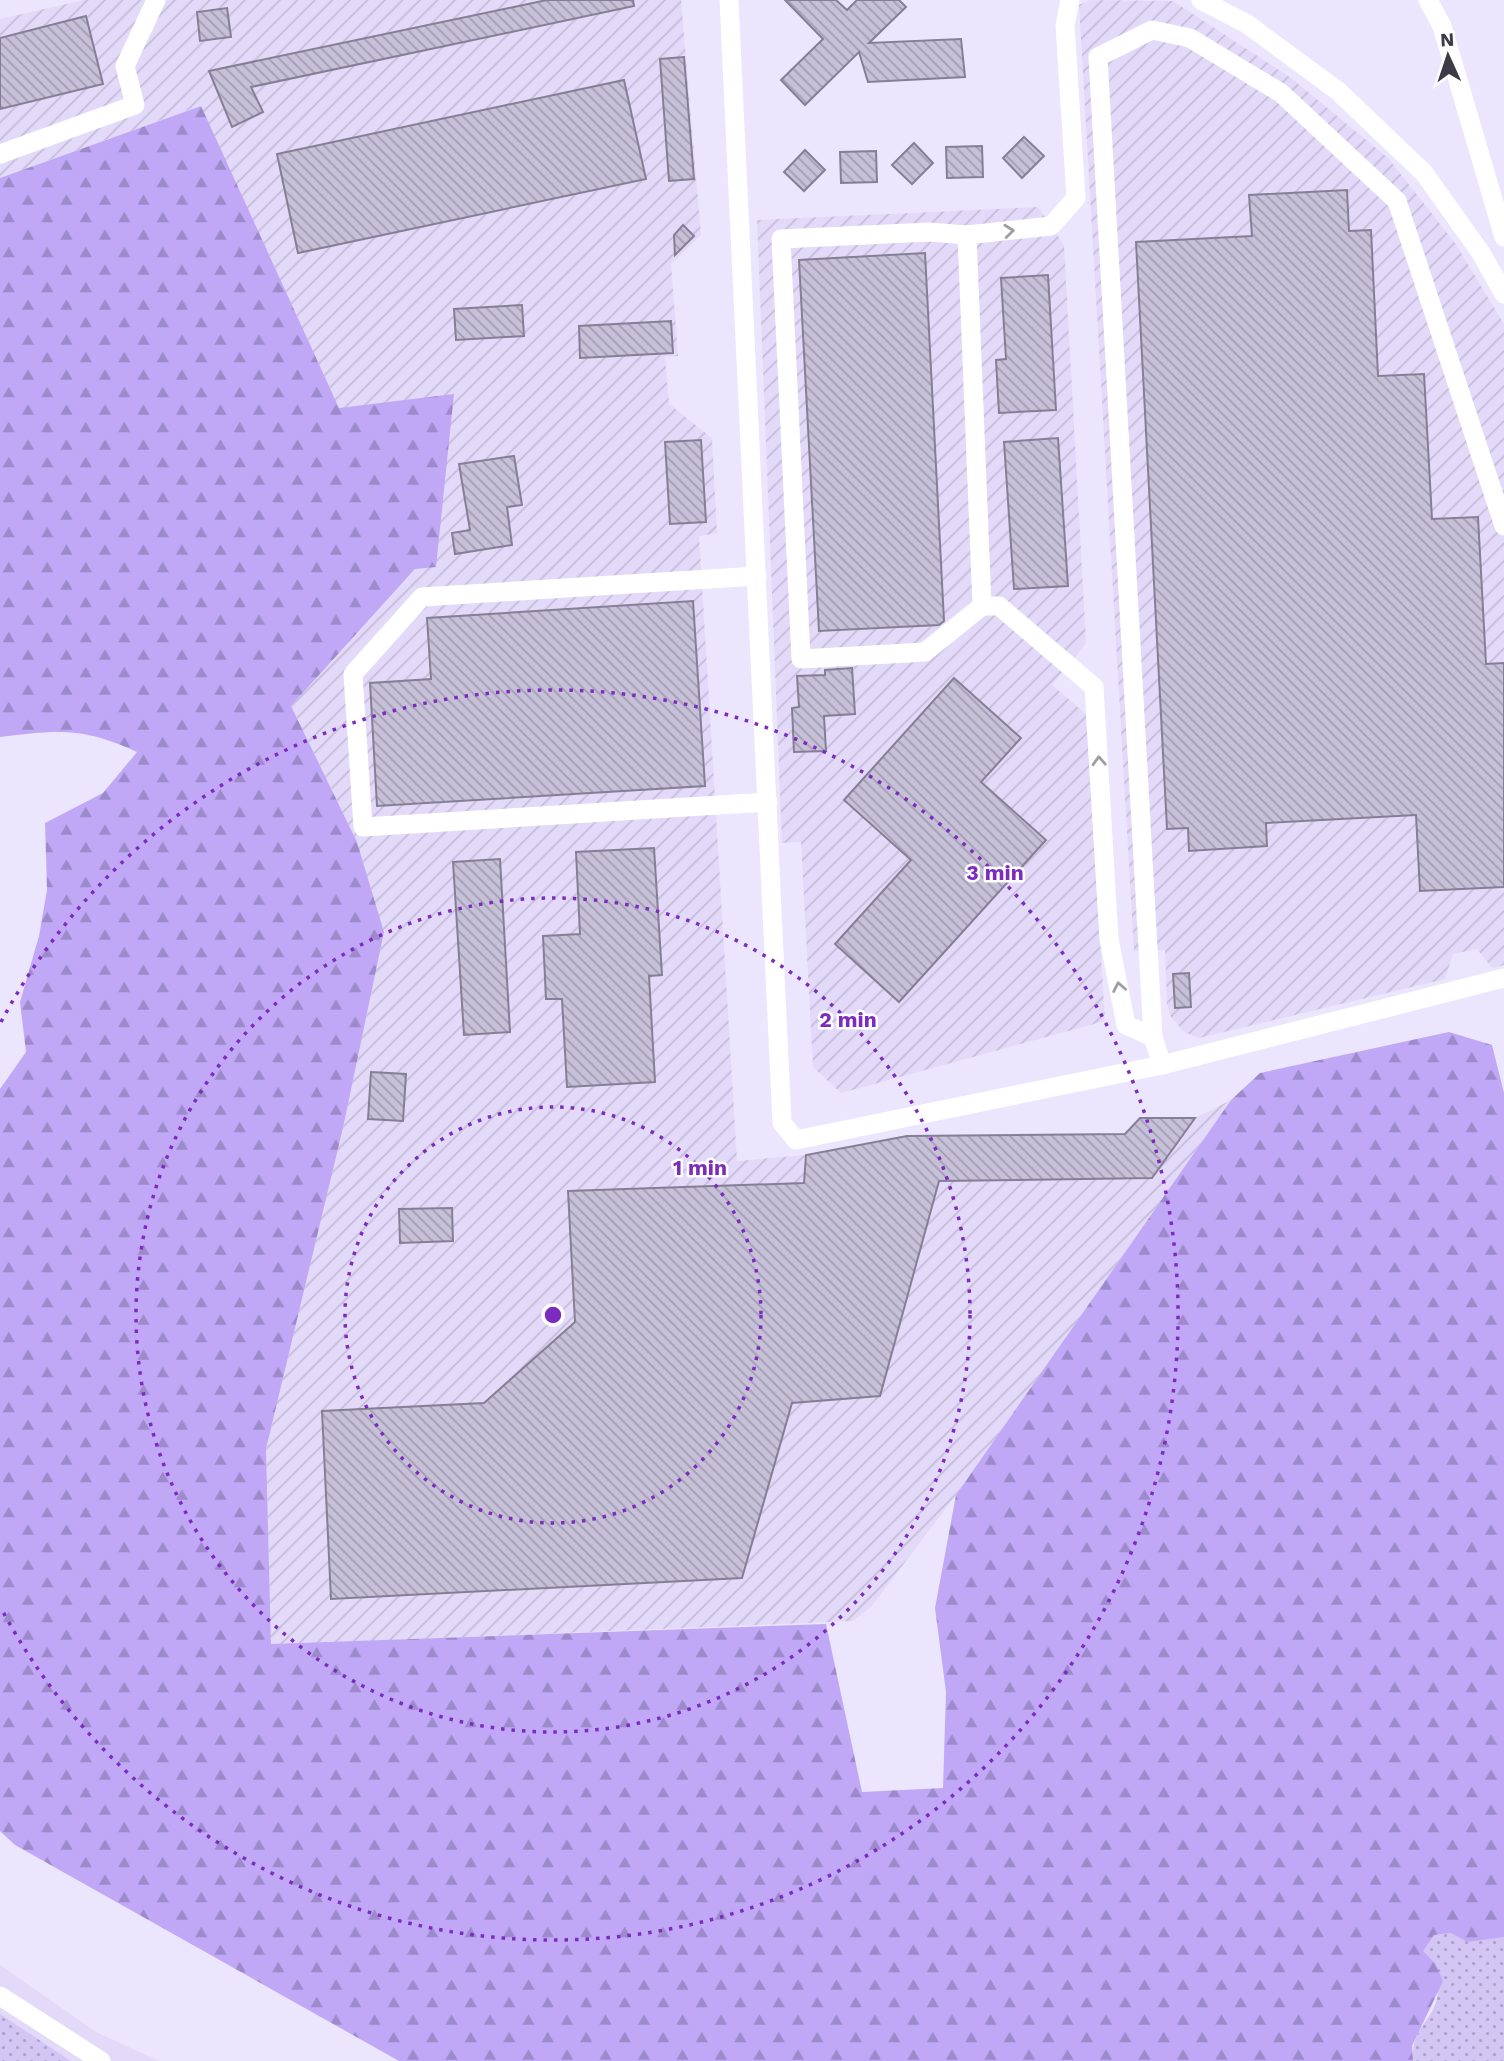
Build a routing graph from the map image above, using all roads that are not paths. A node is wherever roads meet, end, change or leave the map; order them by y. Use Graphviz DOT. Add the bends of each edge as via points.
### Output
graph roads {
  1 [pos="156,0"];
  2 [pos="729,0"];
  3 [pos="1070,0"];
  4 [pos="1201,0"];
  5 [pos="1428,0"];
  6 [pos="0,154"];
  7 [pos="967,235"];
  8 [pos="1504,237"];
  9 [pos="1504,293"];
  10 [pos="1504,526"];
  11 [pos="757,576"];
  12 [pos="982,606"];
  13 [pos="768,802"];
  14 [pos="1504,978"];
  15 [pos="1153,1037"];
  16 [pos="1162,1065"];
  17 [pos="0,1996"];
  18 [pos="101,2061"];
  1 -- 6 [label="street" via="125,66 135,106"];
  2 -- 11 [label="street"];
  7 -- 3 [label="street, one-way" via="1051,226 1076,198 1065,25"];
  4 -- 9 [label="street" via="1247,24 1338,91 1424,173"];
  5 -- 8 [label="street" via="1442,26"];
  7 -- 12 [label="street"];
  7 -- 12 [label="street" via="929,232 781,239 801,659 925,652"];
  10 -- 15 [label="street" via="1396,201 1281,93 1190,38 1152,30 1098,57"];
  11 -- 13 [label="street"];
  11 -- 13 [label="street" via="422,597 353,674 363,827"];
  15 -- 12 [label="street, one-way" via="1126,1025 1109,939 1094,687 999,606"];
  13 -- 16 [label="street" via="782,1123 796,1140"];
  14 -- 16 [label="street"];
  15 -- 16 [label="street"];
  17 -- 18 [label="street"];
}
